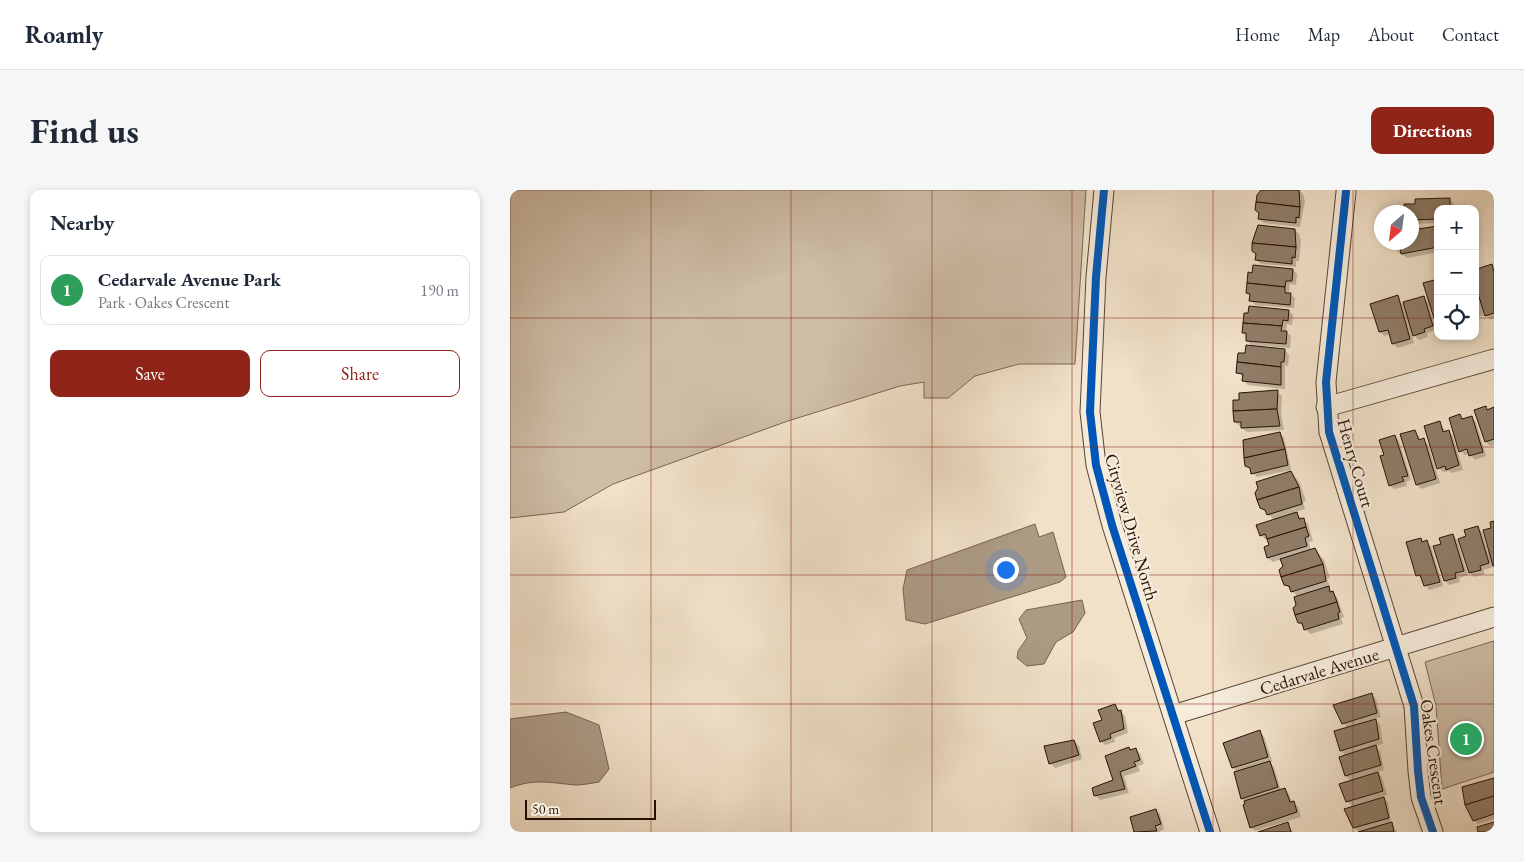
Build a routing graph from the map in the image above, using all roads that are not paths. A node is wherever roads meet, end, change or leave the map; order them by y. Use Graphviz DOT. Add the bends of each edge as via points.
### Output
graph roads {
  1 [pos="1104,190"];
  2 [pos="1346,192"];
  3 [pos="1494,359"];
  4 [pos="1326,408"];
  5 [pos="1494,617"];
  6 [pos="1398,647"];
  7 [pos="1173,715"];
  8 [pos="1210,832"];
  9 [pos="1433,832"];
  1 -- 7 [label="street, Cityview Drive North" via="1096,277 1090,412 1096,465"];
  2 -- 4 [label="street, Henry Court"];
  3 -- 4 [label="street"];
  4 -- 6 [label="street, Henry Court" via="1337,460"];
  5 -- 6 [label="street, Cedarvale Avenue"];
  6 -- 7 [label="street, Cedarvale Avenue"];
  6 -- 9 [label="street, Oakes Crescent" via="1414,706 1418,771"];
  7 -- 8 [label="street, Cityview Drive North"];
}
